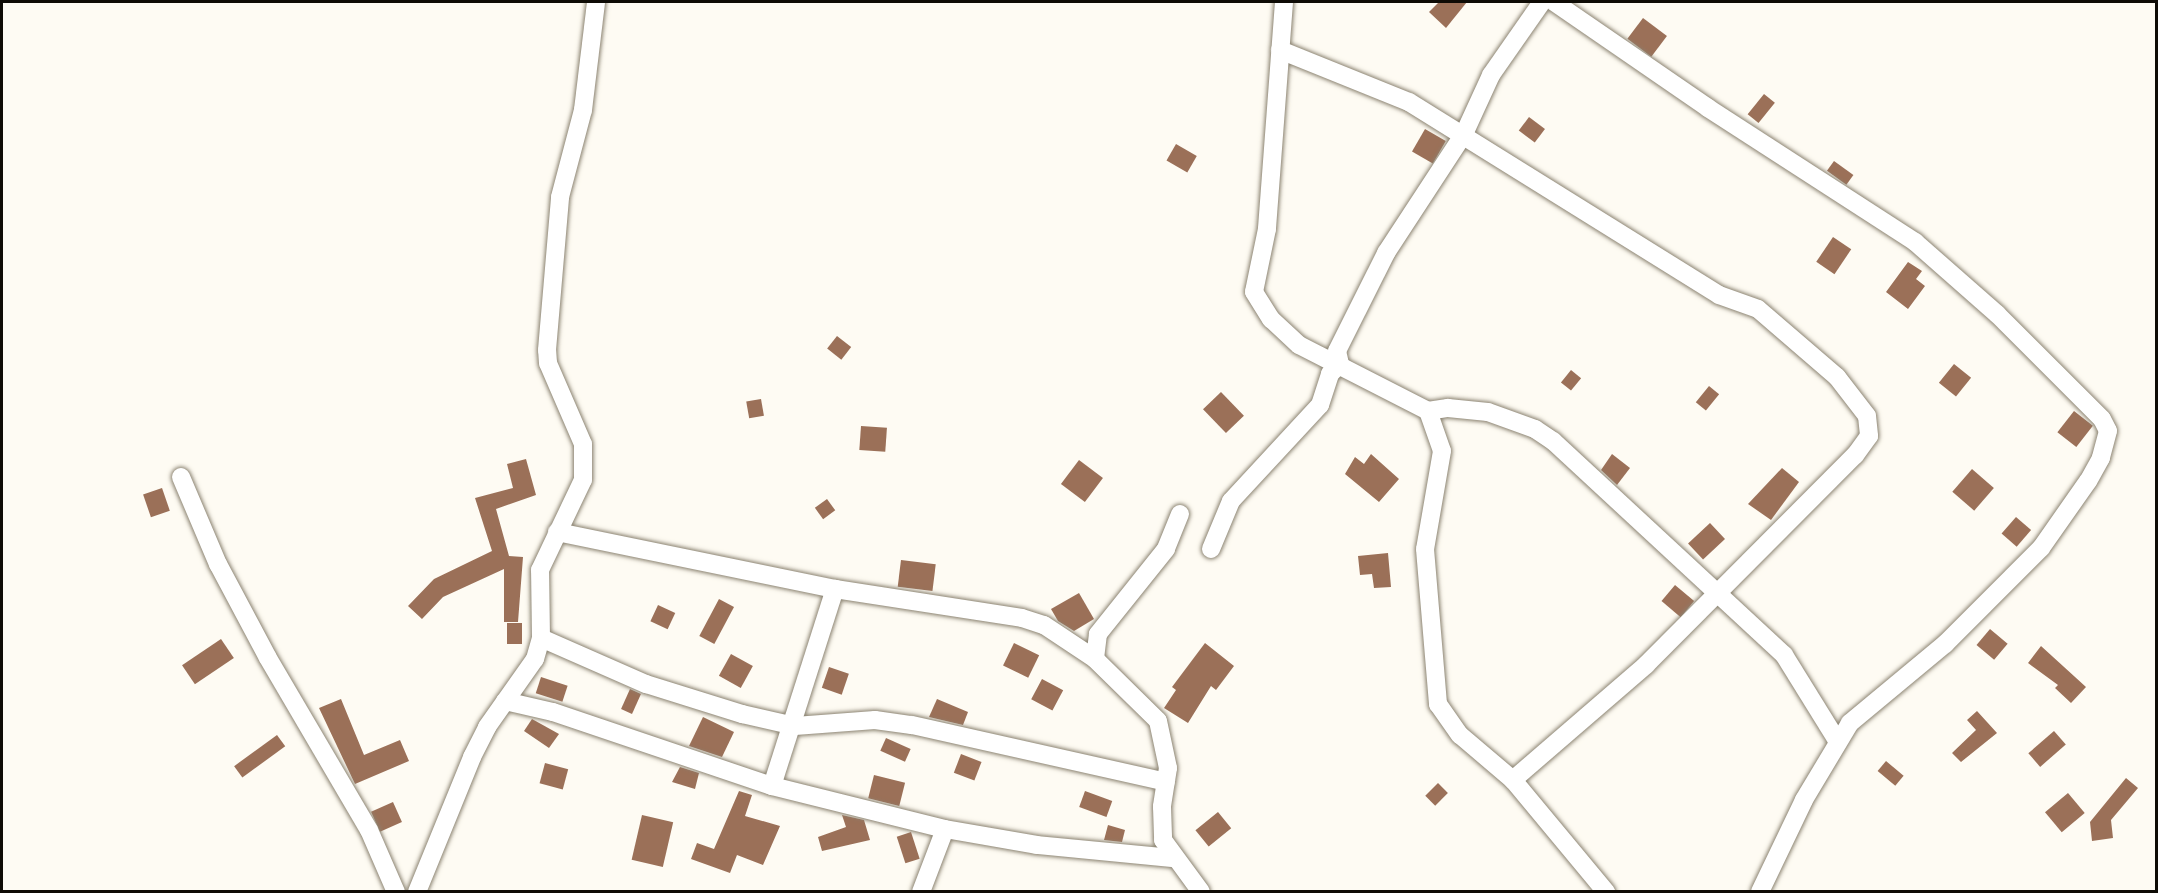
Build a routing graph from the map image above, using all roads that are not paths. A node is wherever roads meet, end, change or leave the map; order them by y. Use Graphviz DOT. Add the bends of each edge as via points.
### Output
graph roads {
  1 [pos="596,2"];
  2 [pos="1284,2"];
  3 [pos="1542,2"];
  4 [pos="1554,2"];
  5 [pos="1280,50"];
  6 [pos="1464,134"];
  7 [pos="1340,364"];
  8 [pos="1428,411"];
  9 [pos="181,477"];
  10 [pos="1180,514"];
  11 [pos="557,532"];
  12 [pos="1211,549"];
  13 [pos="835,589"];
  14 [pos="1718,592"];
  15 [pos="541,638"];
  16 [pos="1095,659"];
  17 [pos="505,701"];
  18 [pos="795,726"];
  19 [pos="1838,741"];
  20 [pos="1513,780"];
  21 [pos="1166,782"];
  22 [pos="772,786"];
  23 [pos="945,829"];
  24 [pos="1173,858"];
  25 [pos="396,891"];
  26 [pos="417,891"];
  27 [pos="921,891"];
  28 [pos="1201,891"];
  29 [pos="1606,891"];
  30 [pos="1760,891"];
  1 -- 11 [label="street" via="584,110 561,197 547,343 548,363 577,425 585,464 583,480"];
  2 -- 5 [label="street"];
  3 -- 6 [label="street" via="1491,75"];
  4 -- 19 [label="street" via="1708,108 1915,242 1997,314 2102,419 2108,431 2101,458 2088,481 2041,548 1898,687 1863,710"];
  5 -- 6 [label="street" via="1409,102"];
  5 -- 7 [label="street" via="1267,229 1254,292 1262,308 1287,336 1313,354"];
  6 -- 7 [label="street" via="1376,271 1337,351"];
  6 -- 14 [label="street" via="1719,295 1758,309 1837,376 1861,404 1869,427 1864,445"];
  7 -- 8 [label="street"];
  7 -- 12 [label="street" via="1330,374 1320,405 1231,501"];
  8 -- 14 [label="street" via="1467,408 1535,429 1606,487"];
  8 -- 20 [label="street" via="1442,451 1425,549 1438,704 1460,735"];
  9 -- 25 [label="street" via="218,564 369,830"];
  10 -- 16 [label="street" via="1166,549 1098,634"];
  11 -- 13 [label="street"];
  11 -- 15 [label="street" via="540,570"];
  13 -- 16 [label="street" via="1022,618 1044,625"];
  13 -- 18 [label="street"];
  14 -- 19 [label="street" via="1784,655"];
  14 -- 20 [label="street" via="1646,665"];
  15 -- 17 [label="street" via="535,659"];
  15 -- 18 [label="street" via="674,694"];
  16 -- 21 [label="street" via="1158,721 1166,748"];
  17 -- 22 [label="street" via="553,712"];
  17 -- 26 [label="street" via="472,757"];
  18 -- 21 [label="street" via="875,720 912,725"];
  18 -- 22 [label="street"];
  19 -- 30 [label="street"];
  20 -- 29 [label="street"];
  21 -- 24 [label="street" via="1161,827"];
  22 -- 23 [label="street"];
  23 -- 24 [label="street" via="1037,845"];
  23 -- 27 [label="street"];
  24 -- 28 [label="street"];
}
